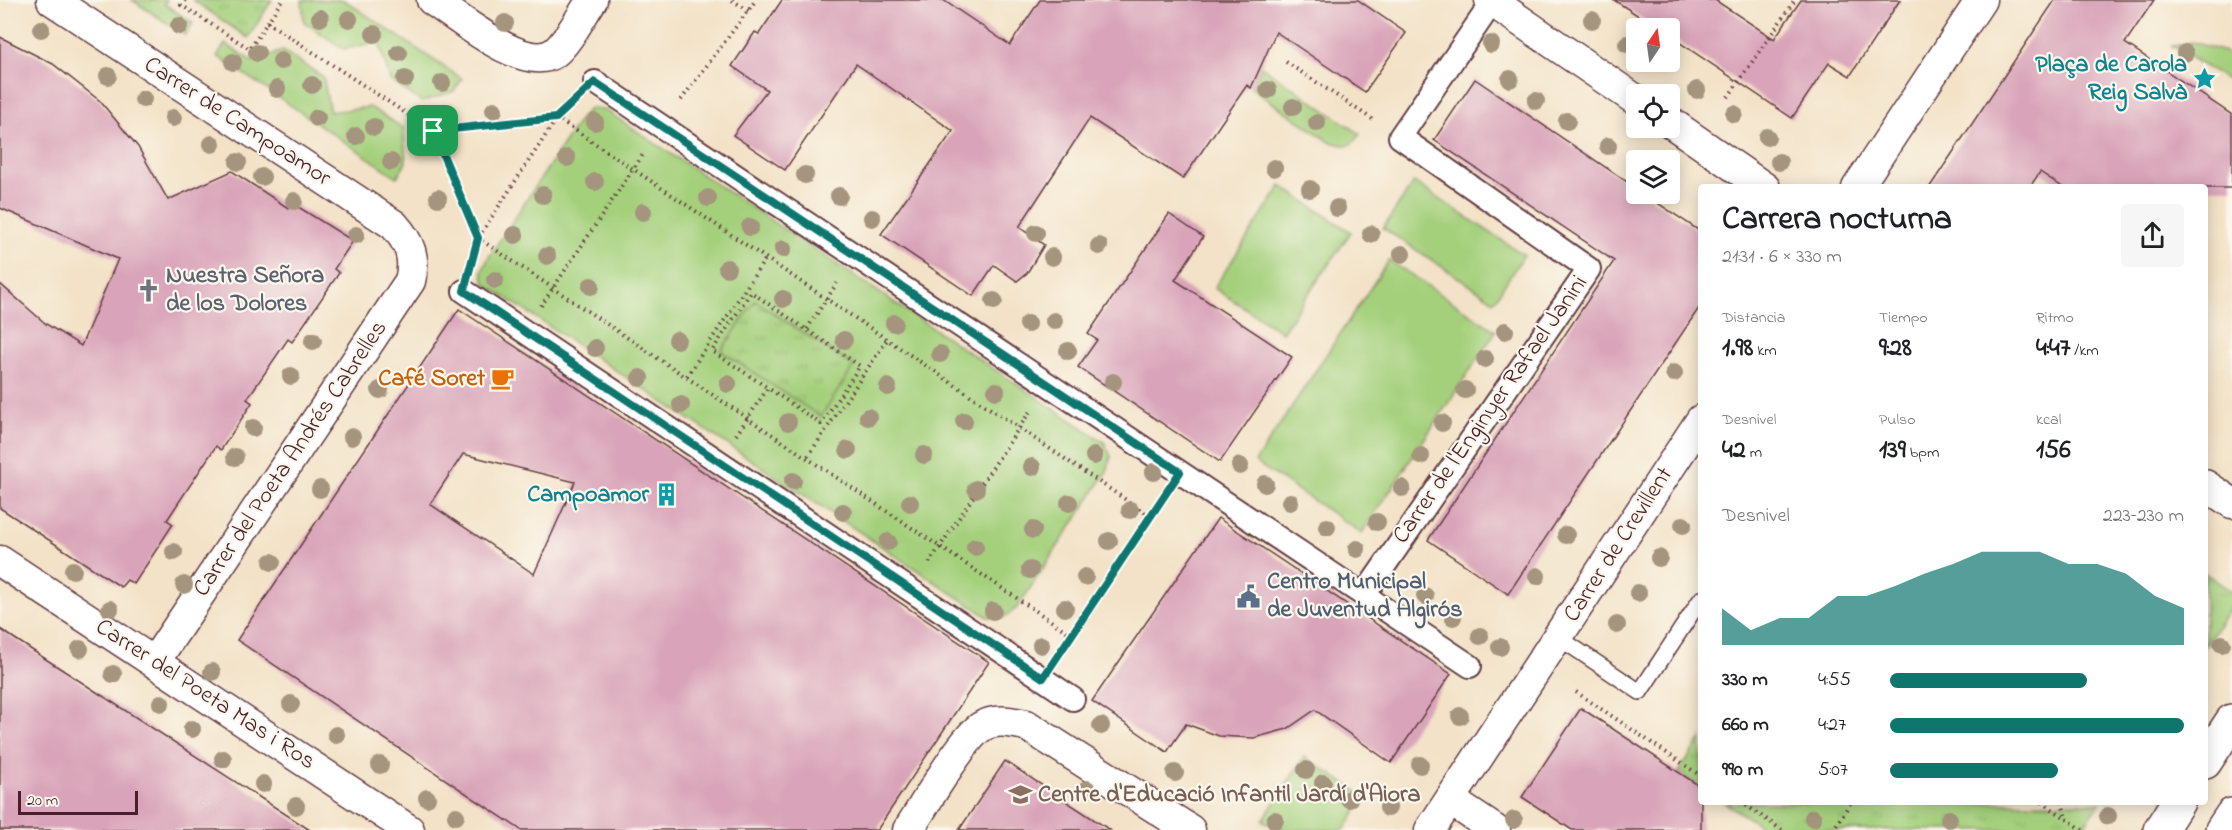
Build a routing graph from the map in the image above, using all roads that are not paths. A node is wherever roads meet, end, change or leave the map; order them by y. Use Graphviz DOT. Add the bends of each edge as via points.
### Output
graph roads {
  1 [pos="52,0"];
  2 [pos="432,0"];
  3 [pos="592,0"];
  4 [pos="1981,0"];
  5 [pos="1486,8"];
  6 [pos="595,82"];
  7 [pos="1626,94"];
  8 [pos="1680,129"];
  9 [pos="1759,184"];
  10 [pos="1860,184"];
  11 [pos="412,252"];
  12 [pos="464,291"];
  13 [pos="1698,426"];
  14 [pos="2208,487"];
  15 [pos="2232,503"];
  16 [pos="0,561"];
  17 [pos="1364,595"];
  18 [pos="1698,604"];
  19 [pos="1558,637"];
  20 [pos="155,661"];
  21 [pos="1470,666"];
  22 [pos="1073,699"];
  23 [pos="2232,721"];
  24 [pos="2208,757"];
  25 [pos="1450,800"];
  26 [pos="2176,805"];
  27 [pos="2232,815"];
  28 [pos="409,830"];
  29 [pos="909,830"];
  30 [pos="1190,830"];
  31 [pos="1430,830"];
  32 [pos="1495,830"];
  33 [pos="2160,830"];
  34 [pos="2222,830"];
  1 -- 11 [label="street, Carrer de Campoamor" via="394,225"];
  2 -- 3 [label="street" via="513,52 539,59 555,52"];
  4 -- 10 [label="street"];
  5 -- 7 [label="street"];
  5 -- 17 [label="street, Carrer de l'Enginyer Rafael Janini" via="1400,137 1589,269"];
  6 -- 17 [label="street"];
  8 -- 9 [label="street"];
  11 -- 20 [label="street, Carrer del Poeta Andrés Cabrelles" via="410,281"];
  12 -- 22 [label="street"];
  13 -- 19 [label="street, Carrer de Crevillent"];
  14 -- 15 [label="street"];
  16 -- 20 [label="street, Carrer del Poeta Mas i Ros"];
  17 -- 21 [label="street"];
  18 -- 19 [label="lane, Carrer de Crevillent" via="1640,692"];
  19 -- 25 [label="street, Carrer de Crevillent"];
  20 -- 28 [label="street, Carrer del Poeta Mas i Ros"];
  23 -- 24 [label="street"];
  25 -- 31 [label="street, Carrer de Crevillent"];
  25 -- 32 [label="street"];
  26 -- 33 [label="street"];
  27 -- 34 [label="street"];
  29 -- 30 [label="street" via="966,744 981,727 1004,720 1026,725"];
}
